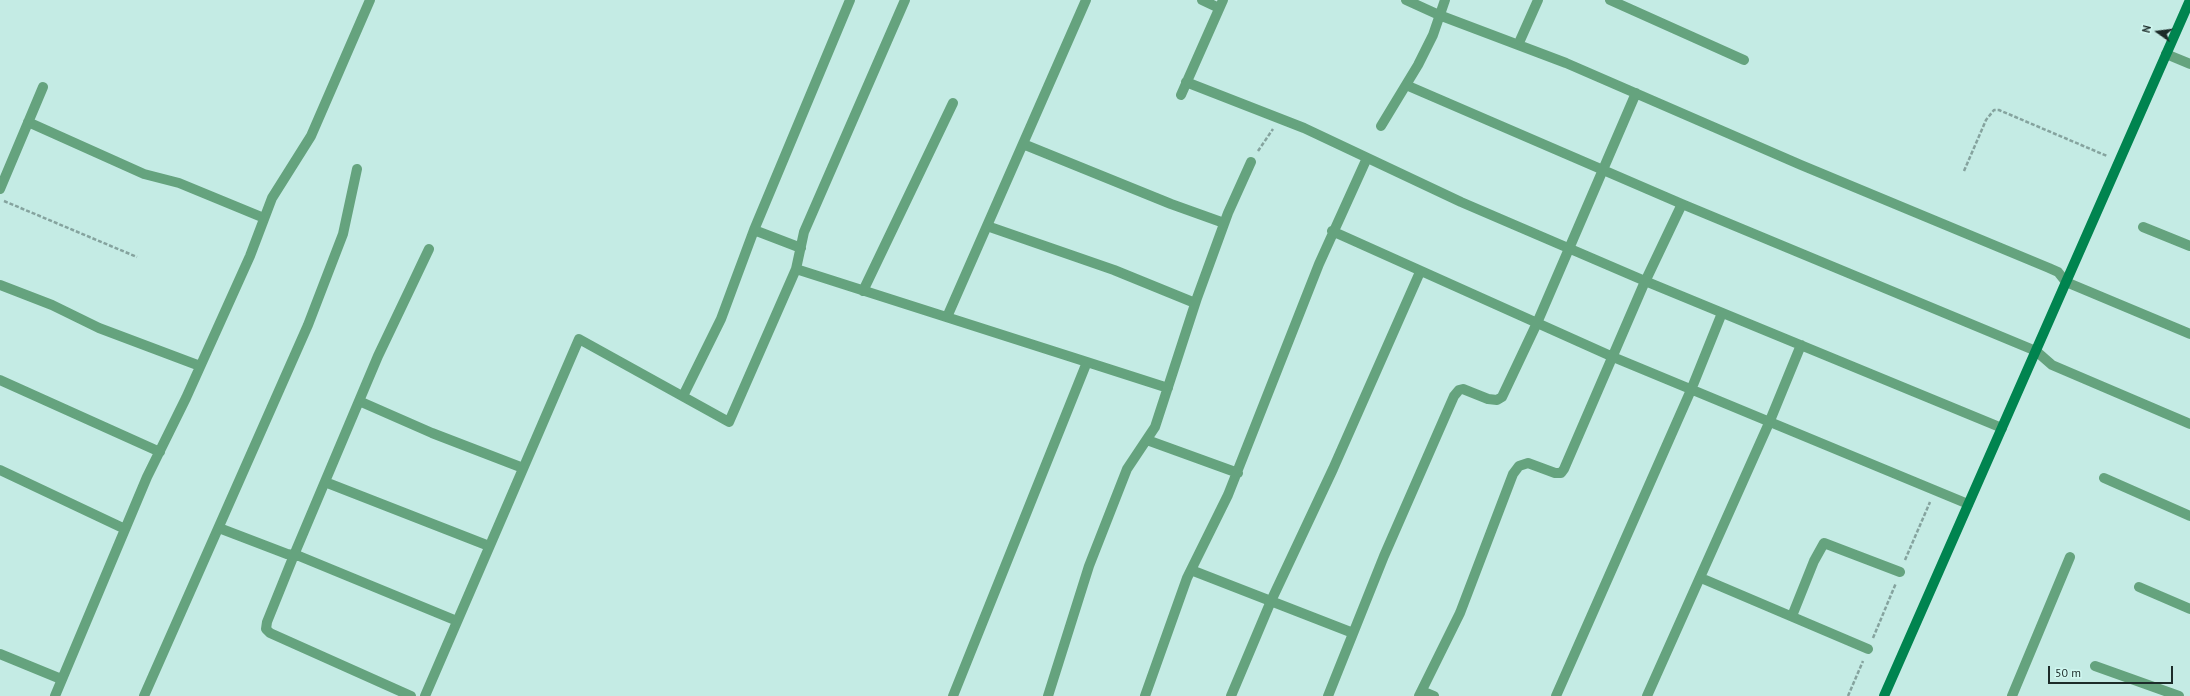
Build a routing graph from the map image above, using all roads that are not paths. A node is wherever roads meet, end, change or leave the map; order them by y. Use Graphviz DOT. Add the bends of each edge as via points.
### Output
graph roads {
  1 [pos="370,0"];
  2 [pos="850,0"];
  3 [pos="905,0"];
  4 [pos="1086,0"];
  5 [pos="1202,0"];
  6 [pos="1406,0"];
  7 [pos="1445,0"];
  8 [pos="1538,0"];
  9 [pos="1610,0"];
  10 [pos="2190,0"];
  11 [pos="1221,4"];
  12 [pos="1439,15"];
  13 [pos="1518,45"];
  14 [pos="2166,54"];
  15 [pos="1744,60"];
  16 [pos="2190,64"];
  17 [pos="1186,82"];
  18 [pos="1406,85"];
  19 [pos="42,88"];
  20 [pos="1636,93"];
  21 [pos="1181,95"];
  22 [pos="953,103"];
  23 [pos="28,122"];
  24 [pos="1381,126"];
  25 [pos="1023,144"];
  26 [pos="1367,158"];
  27 [pos="1252,162"];
  28 [pos="357,169"];
  29 [pos="1602,169"];
  30 [pos="0,189"];
  31 [pos="1682,204"];
  32 [pos="264,218"];
  33 [pos="1224,223"];
  34 [pos="987,226"];
  35 [pos="2143,226"];
  36 [pos="754,230"];
  37 [pos="1332,231"];
  38 [pos="2190,246"];
  39 [pos="801,248"];
  40 [pos="1568,248"];
  41 [pos="429,249"];
  42 [pos="796,269"];
  43 [pos="1420,272"];
  44 [pos="1645,281"];
  45 [pos="2066,282"];
  46 [pos="0,285"];
  47 [pos="863,291"];
  48 [pos="1195,303"];
  49 [pos="1722,313"];
  50 [pos="947,317"];
  51 [pos="1537,323"];
  52 [pos="2190,334"];
  53 [pos="1801,345"];
  54 [pos="2036,351"];
  55 [pos="1613,357"];
  56 [pos="1087,362"];
  57 [pos="200,366"];
  58 [pos="0,380"];
  59 [pos="1168,388"];
  60 [pos="1691,390"];
  61 [pos="683,396"];
  62 [pos="359,401"];
  63 [pos="1770,424"];
  64 [pos="2190,424"];
  65 [pos="2002,428"];
  66 [pos="1147,440"];
  67 [pos="160,452"];
  68 [pos="523,468"];
  69 [pos="0,470"];
  70 [pos="1238,473"];
  71 [pos="2104,478"];
  72 [pos="325,482"];
  73 [pos="1968,504"];
  74 [pos="2190,516"];
  75 [pos="219,528"];
  76 [pos="124,529"];
  77 [pos="489,546"];
  78 [pos="294,555"];
  79 [pos="2070,557"];
  80 [pos="1191,570"];
  81 [pos="1900,572"];
  82 [pos="1700,578"];
  83 [pos="2139,587"];
  84 [pos="1271,601"];
  85 [pos="2190,609"];
  86 [pos="1792,616"];
  87 [pos="457,621"];
  88 [pos="1353,633"];
  89 [pos="1868,649"];
  90 [pos="0,654"];
  91 [pos="2095,666"];
  92 [pos="61,679"];
  93 [pos="1420,693"];
  94 [pos="54,696"];
  95 [pos="144,696"];
  96 [pos="412,696"];
  97 [pos="425,696"];
  98 [pos="953,696"];
  99 [pos="1048,696"];
  100 [pos="1145,696"];
  101 [pos="1231,696"];
  102 [pos="1328,696"];
  103 [pos="1434,696"];
  104 [pos="1556,696"];
  105 [pos="1648,696"];
  106 [pos="1884,696"];
  107 [pos="2012,696"];
  108 [pos="2180,696"];
  1 -- 32 [label="street" via="322,112 297,159 272,198"];
  2 -- 36 [label="street"];
  3 -- 39 [label="street" via="804,232"];
  4 -- 25 [label="street"];
  5 -- 11 [label="street"];
  6 -- 12 [label="street"];
  7 -- 12 [label="street"];
  8 -- 13 [label="street"];
  9 -- 15 [label="street"];
  10 -- 14 [label="main road"];
  11 -- 17 [label="street"];
  12 -- 13 [label="street"];
  12 -- 18 [label="street" via="1433,35"];
  13 -- 20 [label="street"];
  14 -- 16 [label="street"];
  14 -- 45 [label="main road"];
  17 -- 21 [label="street"];
  17 -- 26 [label="street" via="1280,119"];
  18 -- 24 [label="street"];
  18 -- 29 [label="street"];
  19 -- 23 [label="street"];
  20 -- 29 [label="street"];
  20 -- 45 [label="street" via="2058,272"];
  22 -- 47 [label="street"];
  23 -- 30 [label="street"];
  23 -- 32 [label="street" via="144,174 179,183"];
  25 -- 33 [label="street"];
  25 -- 34 [label="street"];
  26 -- 37 [label="street"];
  26 -- 40 [label="street"];
  27 -- 33 [label="street"];
  28 -- 75 [label="street" via="343,234 308,326"];
  29 -- 31 [label="street"];
  29 -- 40 [label="street"];
  31 -- 44 [label="street"];
  31 -- 54 [label="street"];
  32 -- 57 [label="street"];
  33 -- 48 [label="street"];
  34 -- 48 [label="street" via="1114,270"];
  34 -- 50 [label="street"];
  35 -- 38 [label="street"];
  36 -- 39 [label="street"];
  36 -- 61 [label="street" via="721,319"];
  37 -- 43 [label="street"];
  37 -- 70 [label="street"];
  39 -- 42 [label="street"];
  40 -- 44 [label="street"];
  40 -- 51 [label="street"];
  41 -- 62 [label="street"];
  42 -- 47 [label="street"];
  42 -- 61 [label="street" via="728,422"];
  43 -- 51 [label="street"];
  43 -- 84 [label="street" via="1333,470"];
  44 -- 49 [label="street"];
  44 -- 55 [label="street"];
  45 -- 52 [label="street"];
  45 -- 54 [label="main road"];
  46 -- 57 [label="street" via="52,305 99,328"];
  47 -- 50 [label="street"];
  48 -- 59 [label="street"];
  49 -- 53 [label="street"];
  49 -- 60 [label="street"];
  50 -- 56 [label="street"];
  51 -- 55 [label="street"];
  51 -- 88 [label="street" via="1502,397 1497,400 1488,399 1463,389 1454,396"];
  53 -- 63 [label="street"];
  53 -- 65 [label="street"];
  54 -- 64 [label="street" via="2052,365"];
  54 -- 65 [label="main road"];
  55 -- 60 [label="street"];
  55 -- 93 [label="street" via="1561,473 1548,472 1528,463 1519,466 1513,474 1460,613"];
  56 -- 59 [label="street"];
  56 -- 98 [label="street"];
  57 -- 67 [label="street"];
  58 -- 67 [label="street"];
  59 -- 66 [label="street" via="1155,427"];
  60 -- 63 [label="street"];
  60 -- 104 [label="street"];
  61 -- 68 [label="street" via="579,339"];
  62 -- 68 [label="street" via="432,433"];
  62 -- 72 [label="street"];
  63 -- 73 [label="street"];
  63 -- 82 [label="street"];
  65 -- 73 [label="main road"];
  66 -- 70 [label="street"];
  66 -- 99 [label="street" via="1131,460 1122,480 1089,566"];
  67 -- 76 [label="street"];
  68 -- 77 [label="street"];
  69 -- 76 [label="street"];
  70 -- 80 [label="street"];
  71 -- 74 [label="street"];
  72 -- 77 [label="street"];
  72 -- 78 [label="street"];
  73 -- 106 [label="main road"];
  75 -- 78 [label="street"];
  75 -- 95 [label="street"];
  76 -- 92 [label="street"];
  77 -- 87 [label="street"];
  78 -- 87 [label="street"];
  78 -- 96 [label="street" via="267,622 267,632"];
  79 -- 107 [label="street"];
  80 -- 84 [label="street"];
  80 -- 100 [label="street"];
  81 -- 86 [label="street" via="1824,543"];
  82 -- 86 [label="street"];
  82 -- 105 [label="street"];
  83 -- 85 [label="street"];
  84 -- 88 [label="street"];
  84 -- 101 [label="street"];
  86 -- 89 [label="street"];
  87 -- 97 [label="street"];
  88 -- 102 [label="street"];
  90 -- 92 [label="street"];
  91 -- 108 [label="street"];
  92 -- 94 [label="street"];
  93 -- 103 [label="street"];
}
